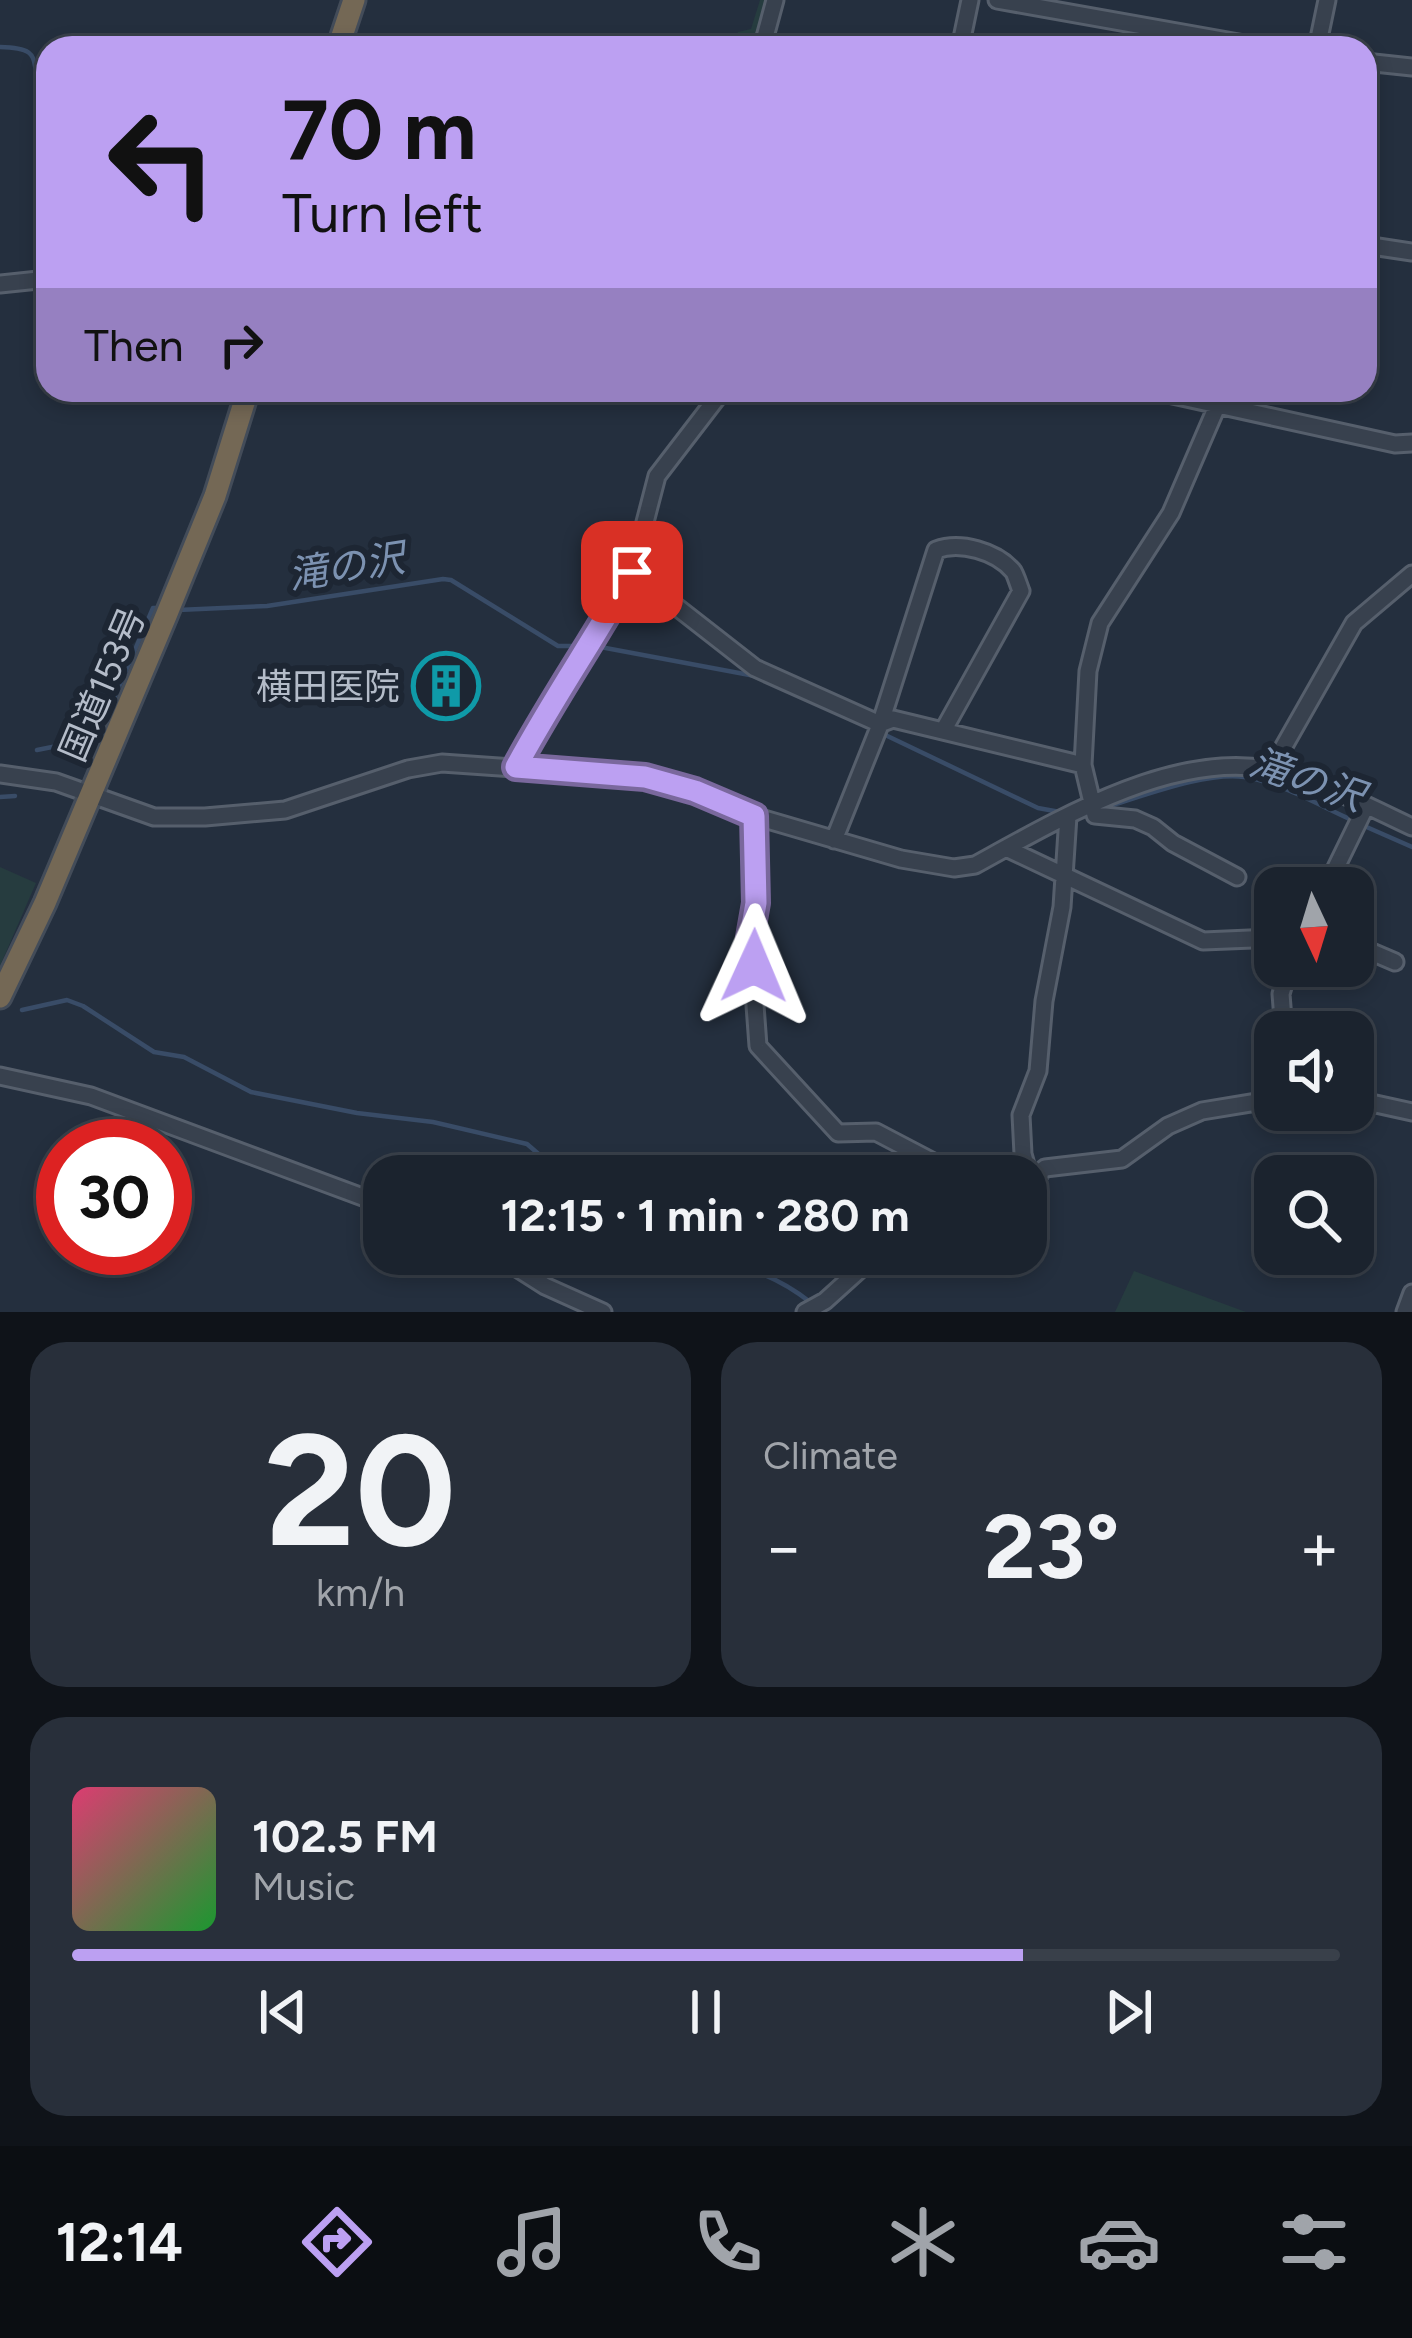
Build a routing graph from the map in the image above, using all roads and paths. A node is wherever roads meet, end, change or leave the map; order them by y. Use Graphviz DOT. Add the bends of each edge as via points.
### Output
graph roads {
  1 [pos="354,0"];
  2 [pos="776,0"];
  3 [pos="970,0"];
  4 [pos="998,0"];
  5 [pos="1327,0"];
  6 [pos="342,36"];
  7 [pos="766,36"];
  8 [pos="962,36"];
  9 [pos="1200,36"];
  10 [pos="1320,36"];
  11 [pos="1377,63"];
  12 [pos="1412,67"];
  13 [pos="1377,247"];
  14 [pos="1412,252"];
  15 [pos="36,280"];
  16 [pos="0,284"];
  17 [pos="244,402"];
  18 [pos="714,402"];
  19 [pos="1220,402"];
  20 [pos="1237,402"];
  21 [pos="1412,443"];
  22 [pos="632,572"];
  23 [pos="1412,574"];
  24 [pos="878,730"];
  25 [pos="943,731"];
  26 [pos="1083,765"];
  27 [pos="516,767"];
  28 [pos="1271,769"];
  29 [pos="0,774"];
  30 [pos="92,794"];
  31 [pos="1092,805"];
  32 [pos="754,816"];
  33 [pos="1068,816"];
  34 [pos="1360,817"];
  35 [pos="1412,827"];
  36 [pos="834,840"];
  37 [pos="1006,848"];
  38 [pos="1336,867"];
  39 [pos="1063,874"];
  40 [pos="1237,878"];
  41 [pos="1254,939"];
  42 [pos="1374,953"];
  43 [pos="1395,962"];
  44 [pos="2,990"];
  45 [pos="0,1076"];
  46 [pos="1254,1102"];
  47 [pos="1374,1104"];
  48 [pos="1412,1112"];
  49 [pos="920,1155"];
  50 [pos="1023,1155"];
  51 [pos="1047,1168"];
  52 [pos="363,1197"];
  53 [pos="528,1275"];
  54 [pos="853,1275"];
  55 [pos="1412,1293"];
  56 [pos="813,1308"];
  57 [pos="602,1312"];
  58 [pos="1405,1312"];
  1 -- 6 [label="highway"];
  2 -- 7 [label="street"];
  3 -- 8 [label="street"];
  4 -- 9 [label="street"];
  5 -- 10 [label="street"];
  11 -- 12 [label="street"];
  13 -- 14 [label="street"];
  15 -- 16 [label="street"];
  17 -- 30 [label="highway, 国道153号"];
  18 -- 22 [label="street" via="658,476"];
  19 -- 26 [label="street" via="1171,513 1100,622 1088,671"];
  20 -- 21 [label="street"];
  22 -- 24 [label="street" via="754,668"];
  22 -- 27 [label="street"];
  23 -- 28 [label="street" via="1354,623"];
  24 -- 25 [label="street" via="893,719"];
  24 -- 25 [label="street" via="936,550 952,544 978,549 1014,572 1021,591"];
  24 -- 36 [label="street"];
  25 -- 26 [label="street"];
  26 -- 31 [label="street"];
  27 -- 30 [label="street" via="422,766 285,810 205,817 154,817"];
  27 -- 32 [label="street" via="645,777"];
  28 -- 31 [label="street" via="1185,771"];
  28 -- 34 [label="street"];
  29 -- 30 [label="street"];
  30 -- 44 [label="highway, 国道153号"];
  31 -- 33 [label="street"];
  31 -- 40 [label="street" via="1095,815 1135,819"];
  32 -- 36 [label="street"];
  32 -- 49 [label="street" via="750,937 758,1046 838,1133 876,1132"];
  33 -- 37 [label="street"];
  33 -- 39 [label="street"];
  34 -- 35 [label="street"];
  34 -- 38 [label="street"];
  36 -- 37 [label="street" via="954,868"];
  37 -- 39 [label="street"];
  39 -- 41 [label="street" via="1203,941"];
  39 -- 50 [label="street" via="1038,1071 1021,1114"];
  42 -- 43 [label="street"];
  45 -- 52 [label="street" via="91,1096"];
  46 -- 51 [label="street" via="1202,1111 1122,1159"];
  47 -- 48 [label="street"];
  53 -- 57 [label="street"];
  54 -- 56 [label="street"];
  55 -- 58 [label="street"];
}
